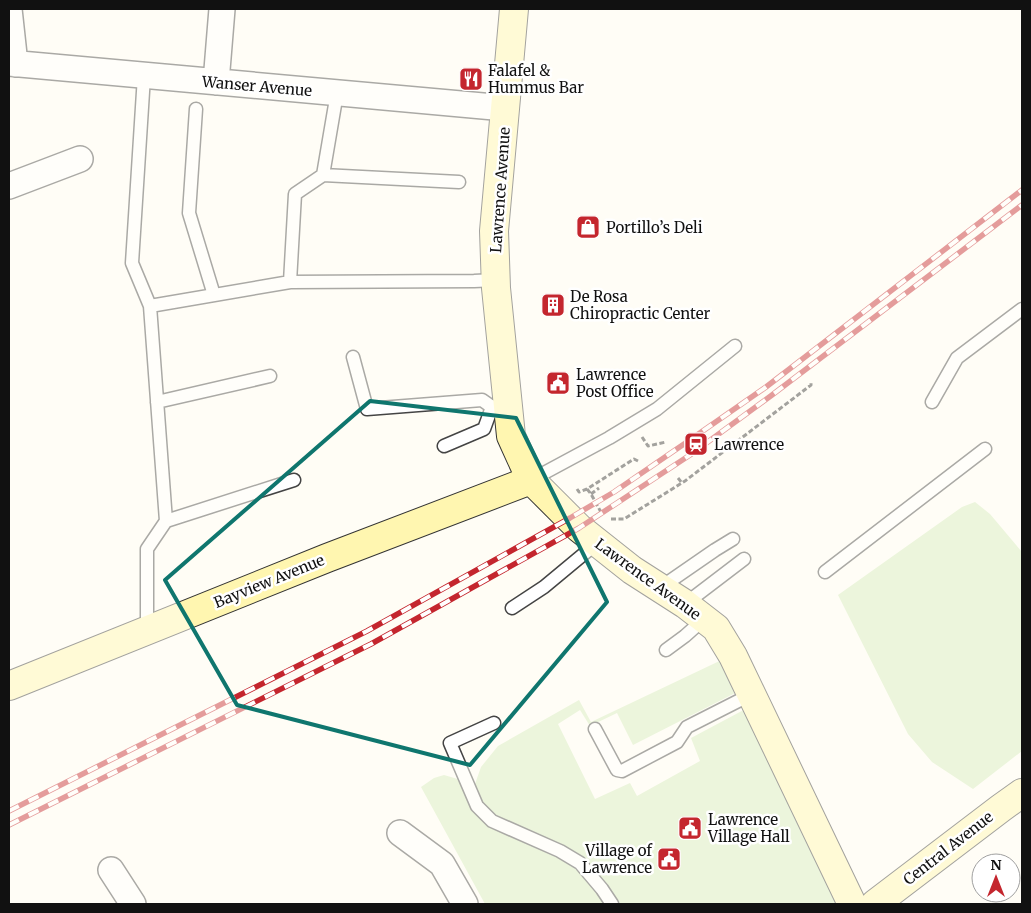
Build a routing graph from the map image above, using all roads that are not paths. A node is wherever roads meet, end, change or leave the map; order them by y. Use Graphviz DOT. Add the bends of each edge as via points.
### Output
graph roads {
  1 [pos="9,9"];
  2 [pos="222,9"];
  3 [pos="514,9"];
  4 [pos="12,63"];
  5 [pos="144,76"];
  6 [pos="216,82"];
  7 [pos="336,93"];
  8 [pos="505,108"];
  9 [pos="196,109"];
  10 [pos="80,159"];
  11 [pos="323,175"];
  12 [pos="459,182"];
  13 [pos="9,186"];
  14 [pos="496,280"];
  15 [pos="290,282"];
  16 [pos="214,295"];
  17 [pos="150,306"];
  18 [pos="1022,309"];
  19 [pos="735,346"];
  20 [pos="353,357"];
  21 [pos="270,376"];
  22 [pos="157,402"];
  23 [pos="932,402"];
  24 [pos="501,406"];
  25 [pos="444,446"];
  26 [pos="985,449"];
  27 [pos="294,480"];
  28 [pos="530,480"];
  29 [pos="166,521"];
  30 [pos="601,530"];
  31 [pos="732,539"];
  32 [pos="744,559"];
  33 [pos="824,572"];
  34 [pos="660,588"];
  35 [pos="512,608"];
  36 [pos="694,611"];
  37 [pos="147,631"];
  38 [pos="666,650"];
  39 [pos="9,686"];
  40 [pos="752,694"];
  41 [pos="494,723"];
  42 [pos="595,729"];
  43 [pos="1022,793"];
  44 [pos="400,833"];
  45 [pos="112,870"];
  46 [pos="133,904"];
  47 [pos="465,904"];
  48 [pos="612,904"];
  49 [pos="852,904"];
  50 [pos="875,904"];
  1 -- 4 [label="street"];
  2 -- 6 [label="street"];
  3 -- 8 [label="street, Lawrence Avenue"];
  4 -- 5 [label="street, Wanser Avenue"];
  5 -- 6 [label="street, Wanser Avenue"];
  5 -- 17 [label="lane" via="132,263"];
  6 -- 7 [label="street, Wanser Avenue"];
  7 -- 8 [label="street, Wanser Avenue"];
  7 -- 11 [label="lane"];
  8 -- 14 [label="street, Lawrence Avenue" via="494,231"];
  9 -- 16 [label="lane" via="189,213"];
  10 -- 13 [label="street"];
  11 -- 12 [label="lane"];
  11 -- 15 [label="lane" via="296,194"];
  14 -- 15 [label="lane"];
  14 -- 24 [label="street, Lawrence Avenue"];
  15 -- 16 [label="lane"];
  16 -- 17 [label="lane"];
  17 -- 22 [label="lane"];
  18 -- 23 [label="lane" via="956,358"];
  19 -- 28 [label="lane" via="657,409"];
  20 -- 24 [label="lane" via="367,409 482,400"];
  21 -- 22 [label="lane"];
  22 -- 29 [label="lane"];
  24 -- 25 [label="lane" via="484,428"];
  24 -- 28 [label="street, Lawrence Avenue"];
  26 -- 33 [label="lane"];
  27 -- 29 [label="lane"];
  28 -- 30 [label="street, Lawrence Avenue" via="579,528"];
  28 -- 37 [label="street, Bayview Avenue"];
  29 -- 37 [label="lane" via="147,548"];
  30 -- 34 [label="street, Lawrence Avenue" via="632,570"];
  30 -- 35 [label="lane" via="544,587"];
  31 -- 34 [label="lane"];
  32 -- 36 [label="lane"];
  34 -- 36 [label="street, Lawrence Avenue"];
  36 -- 38 [label="lane" via="685,636"];
  36 -- 40 [label="street, Lawrence Avenue" via="716,628"];
  37 -- 39 [label="street, Bayview Avenue"];
  40 -- 42 [label="lane" via="687,727 677,742 622,771 617,770"];
  40 -- 49 [label="street, Lawrence Avenue"];
  41 -- 48 [label="lane" via="450,743 477,806 492,821 580,863"];
  43 -- 50 [label="street, Central Avenue"];
  44 -- 47 [label="street" via="442,864"];
  45 -- 46 [label="street"];
}
